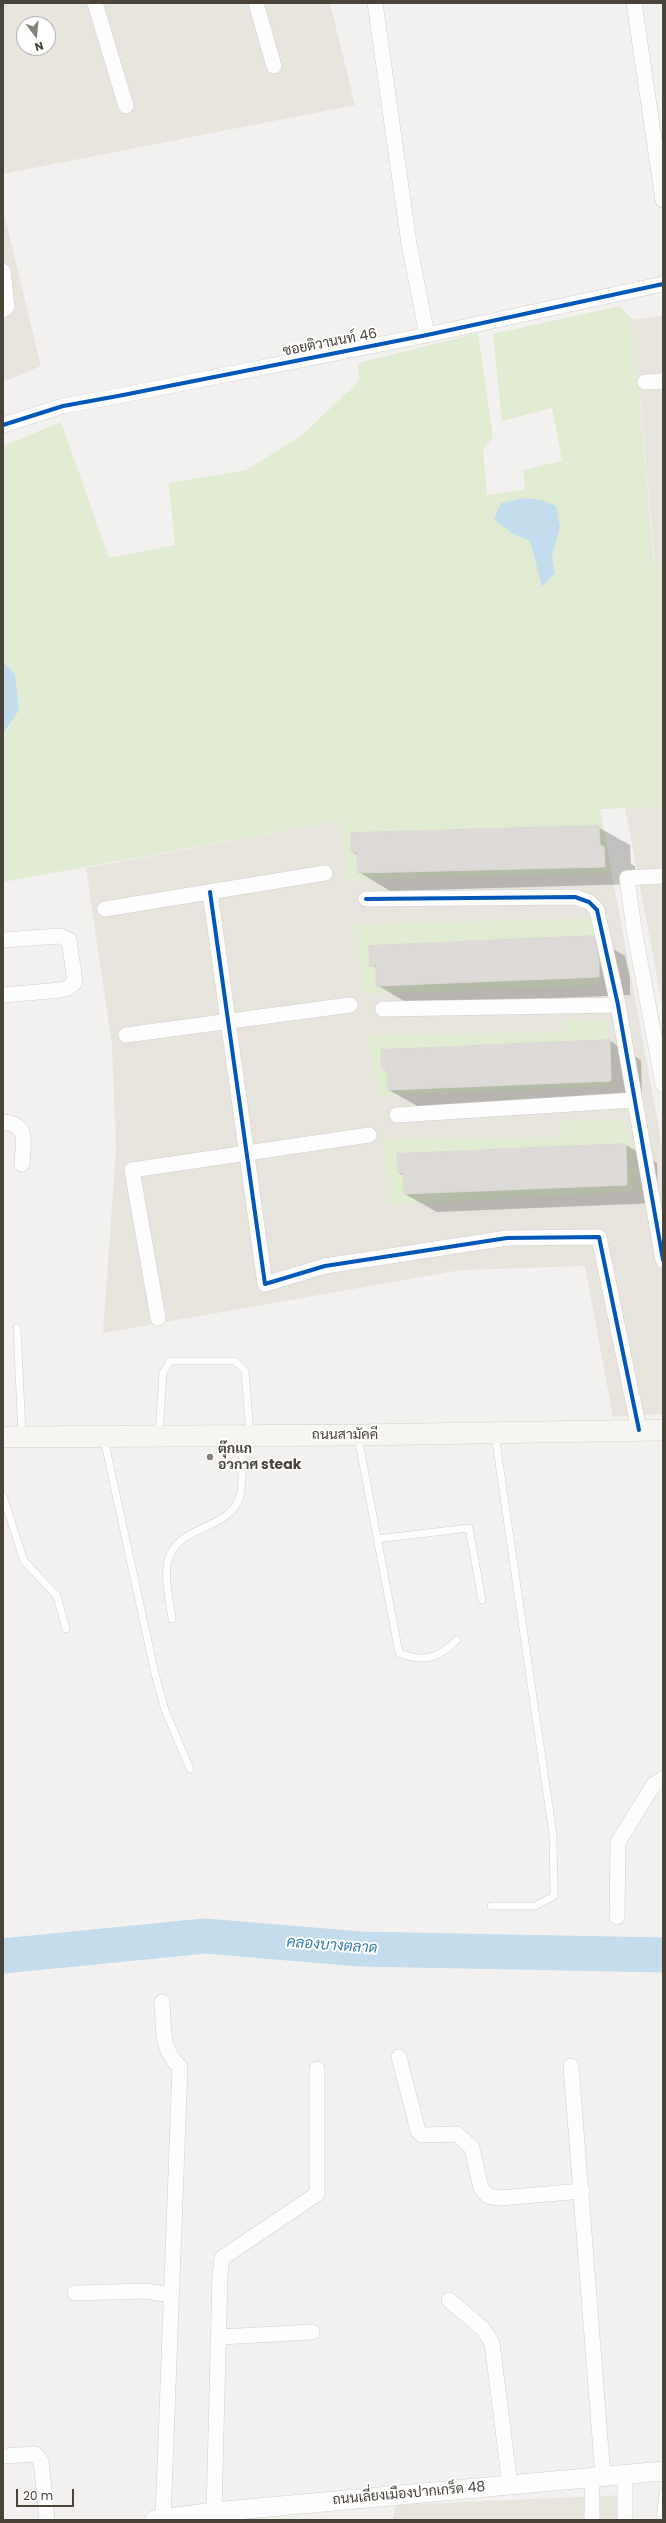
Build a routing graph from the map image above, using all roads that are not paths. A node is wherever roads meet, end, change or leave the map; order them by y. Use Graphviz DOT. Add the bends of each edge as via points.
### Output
graph roads {
  1 [pos="95,3"];
  2 [pos="256,3"];
  3 [pos="375,3"];
  4 [pos="634,3"];
  5 [pos="274,66"];
  6 [pos="126,106"];
  7 [pos="663,200"];
  8 [pos="3,271"];
  9 [pos="663,284"];
  10 [pos="3,310"];
  11 [pos="428,335"];
  12 [pos="663,381"];
  13 [pos="645,382"];
  14 [pos="3,425"];
  15 [pos="325,873"];
  16 [pos="663,876"];
  17 [pos="210,892"];
  18 [pos="366,900"];
  19 [pos="105,909"];
  20 [pos="3,940"];
  21 [pos="3,995"];
  22 [pos="618,1004"];
  23 [pos="350,1005"];
  24 [pos="383,1010"];
  25 [pos="657,1012"];
  26 [pos="228,1021"];
  27 [pos="126,1035"];
  28 [pos="663,1084"];
  29 [pos="635,1100"];
  30 [pos="397,1115"];
  31 [pos="3,1122"];
  32 [pos="369,1135"];
  33 [pos="246,1153"];
  34 [pos="22,1164"];
  35 [pos="663,1260"];
  36 [pos="158,1318"];
  37 [pos="17,1328"];
  38 [pos="639,1430"];
  39 [pos="663,1430"];
  40 [pos="494,1433"];
  41 [pos="246,1435"];
  42 [pos="358,1435"];
  43 [pos="159,1436"];
  44 [pos="13,1437"];
  45 [pos="104,1437"];
  46 [pos="3,1496"];
  47 [pos="377,1540"];
  48 [pos="482,1600"];
  49 [pos="172,1619"];
  50 [pos="66,1629"];
  51 [pos="457,1640"];
  52 [pos="190,1769"];
  53 [pos="663,1779"];
  54 [pos="491,1906"];
  55 [pos="617,1917"];
  56 [pos="162,2002"];
  57 [pos="399,2057"];
  58 [pos="571,2066"];
  59 [pos="317,2069"];
  60 [pos="582,2191"];
  61 [pos="75,2293"];
  62 [pos="171,2295"];
  63 [pos="449,2300"];
  64 [pos="312,2332"];
  65 [pos="220,2337"];
  66 [pos="3,2456"];
  67 [pos="663,2471"];
  68 [pos="625,2475"];
  69 [pos="598,2477"];
  70 [pos="510,2485"];
  71 [pos="663,2494"];
  72 [pos="214,2512"];
  73 [pos="185,2518"];
  74 [pos="159,2519"];
  75 [pos="47,2520"];
  76 [pos="592,2520"];
  77 [pos="625,2520"];
  78 [pos="660,2520"];
  1 -- 6 [label="street"];
  2 -- 5 [label="street"];
  3 -- 11 [label="street" via="410,244"];
  4 -- 7 [label="street"];
  8 -- 10 [label="street" via="7,292 7,307"];
  9 -- 11 [label="street, ซอยติวานนท์ 46"];
  11 -- 14 [label="street, ซอยติวานนท์ 46" via="89,400"];
  12 -- 13 [label="street"];
  15 -- 17 [label="street"];
  16 -- 25 [label="street" via="627,878 634,929"];
  17 -- 19 [label="street"];
  17 -- 26 [label="street"];
  18 -- 22 [label="street" via="575,897 590,902 597,910"];
  20 -- 21 [label="street" via="60,936 68,940 75,982 61,990"];
  22 -- 24 [label="street"];
  22 -- 29 [label="street"];
  23 -- 26 [label="street"];
  25 -- 28 [label="street"];
  26 -- 27 [label="street"];
  26 -- 33 [label="street"];
  29 -- 30 [label="street"];
  29 -- 35 [label="street"];
  31 -- 34 [label="street" via="14,1123 20,1127 23,1134"];
  32 -- 33 [label="street"];
  33 -- 36 [label="street" via="132,1170"];
  33 -- 38 [label="street" via="265,1284 325,1266 507,1238 599,1237"];
  37 -- 44 [label="lane"];
  38 -- 39 [label="main road, ถนนสามัคคี"];
  38 -- 40 [label="main road, ถนนสามัคคี"];
  40 -- 42 [label="main road, ถนนสามัคคี"];
  40 -- 54 [label="lane" via="553,1835 554,1896 535,1906"];
  41 -- 42 [label="main road, ถนนสามัคคี"];
  41 -- 43 [label="main road, ถนนสามัคคี"];
  41 -- 43 [label="lane" via="245,1371 235,1361 170,1361 163,1373"];
  41 -- 49 [label="lane" via="240,1496 232,1512 183,1539 170,1555 167,1571"];
  42 -- 47 [label="lane"];
  43 -- 45 [label="main road, ถนนสามัคคี"];
  44 -- 45 [label="main road, ถนนสามัคคี"];
  45 -- 52 [label="lane" via="155,1674 165,1710"];
  46 -- 50 [label="lane" via="24,1561 57,1596"];
  47 -- 48 [label="lane" via="469,1528"];
  47 -- 51 [label="lane" via="399,1653 423,1658 443,1654"];
  53 -- 55 [label="street" via="654,1784 618,1842"];
  56 -- 62 [label="street" via="169,2057 180,2067"];
  57 -- 60 [label="street" via="418,2131 422,2136 457,2134 472,2148 481,2188 488,2196 500,2198"];
  58 -- 60 [label="street"];
  59 -- 65 [label="street" via="317,2194 222,2258"];
  60 -- 69 [label="street"];
  61 -- 62 [label="street" via="146,2291"];
  62 -- 74 [label="street"];
  63 -- 70 [label="street" via="483,2329 492,2343"];
  64 -- 65 [label="street"];
  65 -- 72 [label="street"];
  66 -- 75 [label="street" via="35,2454 41,2461"];
  67 -- 68 [label="street, ถนนเลี่ยงเมืองปากเกร็ด 48"];
  68 -- 69 [label="street, ถนนเลี่ยงเมืองปากเกร็ด 48"];
  68 -- 77 [label="street"];
  69 -- 70 [label="street, ถนนเลี่ยงเมืองปากเกร็ด 48"];
  69 -- 76 [label="street"];
  70 -- 72 [label="street, ถนนเลี่ยงเมืองปากเกร็ด 48"];
  71 -- 78 [label="lane"];
  72 -- 73 [label="street, ถนนเลี่ยงเมืองปากเกร็ด 48"];
  73 -- 74 [label="street, ถนนเลี่ยงเมืองปากเกร็ด 48"];
}
